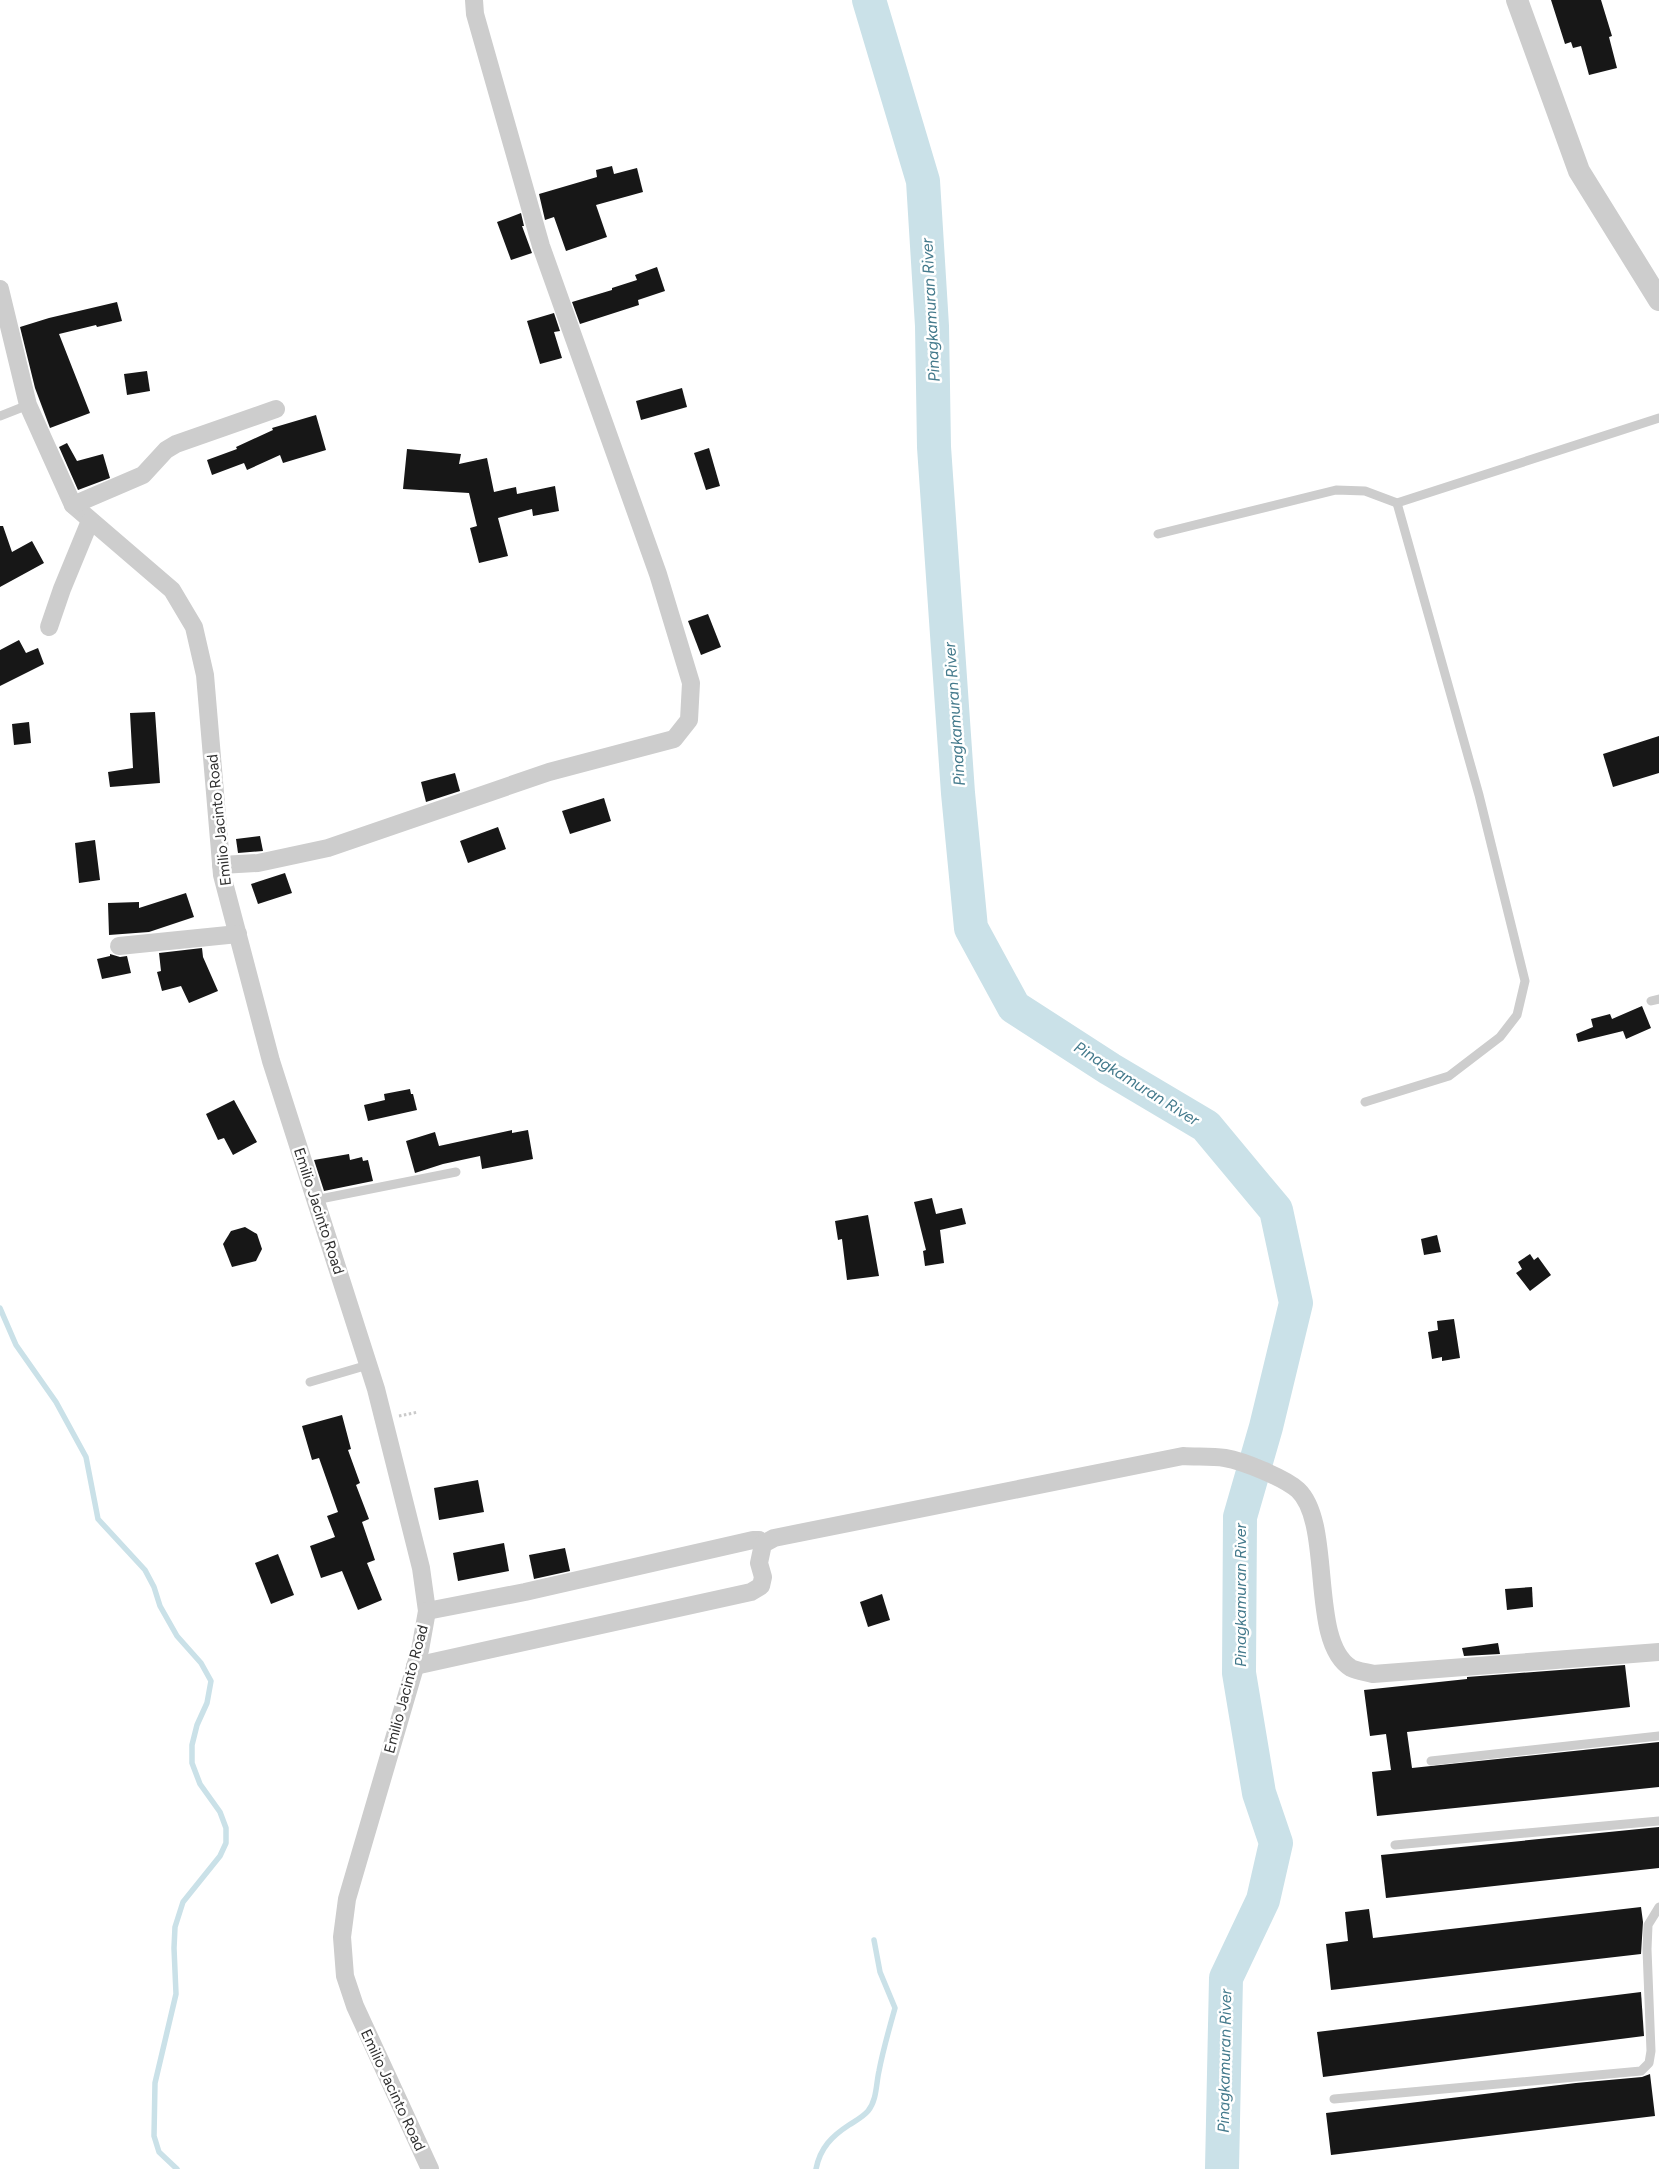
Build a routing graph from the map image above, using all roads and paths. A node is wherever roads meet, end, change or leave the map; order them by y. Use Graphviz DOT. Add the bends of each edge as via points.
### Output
graph roads {
  1 [pos="474,0"];
  2 [pos="1517,0"];
  3 [pos="0,289"];
  4 [pos="1659,300"];
  5 [pos="28,405"];
  6 [pos="276,409"];
  7 [pos="0,416"];
  8 [pos="1659,418"];
  9 [pos="1397,503"];
  10 [pos="73,505"];
  11 [pos="90,521"];
  12 [pos="1158,534"];
  13 [pos="49,627"];
  14 [pos="221,866"];
  15 [pos="238,934"];
  16 [pos="119,946"];
  17 [pos="1365,1102"];
  18 [pos="456,1172"];
  19 [pos="316,1200"];
  20 [pos="368,1366"];
  21 [pos="310,1382"];
  22 [pos="763,1544"];
  23 [pos="427,1612"];
  24 [pos="1659,1652"];
  25 [pos="414,1666"];
  26 [pos="1659,1736"];
  27 [pos="1431,1761"];
  28 [pos="1659,1821"];
  29 [pos="1394,1845"];
  30 [pos="1659,1906"];
  31 [pos="1334,2099"];
  32 [pos="430,2169"];
  1 -- 14 [label="street" via="475,14 541,246 658,574 691,683 689,720 674,739 549,772 328,848 258,863"];
  2 -- 4 [label="street" via="1579,172"];
  3 -- 5 [label="street, Emilio Jacinto Road"];
  5 -- 7 [label="lane"];
  5 -- 10 [label="street, Emilio Jacinto Road"];
  6 -- 10 [label="street" via="176,444 143,474"];
  8 -- 9 [label="lane"];
  9 -- 12 [label="lane" via="1365,490 1336,490"];
  9 -- 17 [label="lane" via="1479,795 1525,981 1516,1015 1500,1036 1449,1076"];
  10 -- 11 [label="street, Emilio Jacinto Road"];
  11 -- 13 [label="street"];
  11 -- 14 [label="street, Emilio Jacinto Road" via="172,590 194,628 205,675"];
  14 -- 15 [label="street, Emilio Jacinto Road"];
  15 -- 16 [label="street"];
  15 -- 19 [label="street, Emilio Jacinto Road" via="271,1061"];
  18 -- 19 [label="lane"];
  19 -- 20 [label="street, Emilio Jacinto Road"];
  20 -- 21 [label="lane"];
  20 -- 23 [label="street, Emilio Jacinto Road" via="422,1568"];
  22 -- 23 [label="street" via="753,1540"];
  22 -- 24 [label="street" via="774,1538 1183,1456 1225,1458 1282,1478 1298,1490 1311,1510 1334,1649 1351,1668 1373,1674"];
  22 -- 25 [label="street" via="759,1563 763,1577 761,1586 751,1592"];
  23 -- 25 [label="street, Emilio Jacinto Road"];
  25 -- 32 [label="street, Emilio Jacinto Road" via="347,1898 342,1937 345,1976 355,2006"];
  26 -- 27 [label="lane"];
  28 -- 29 [label="lane"];
  30 -- 31 [label="lane" via="1648,1925 1651,2050 1649,2063 1641,2071"];
}
